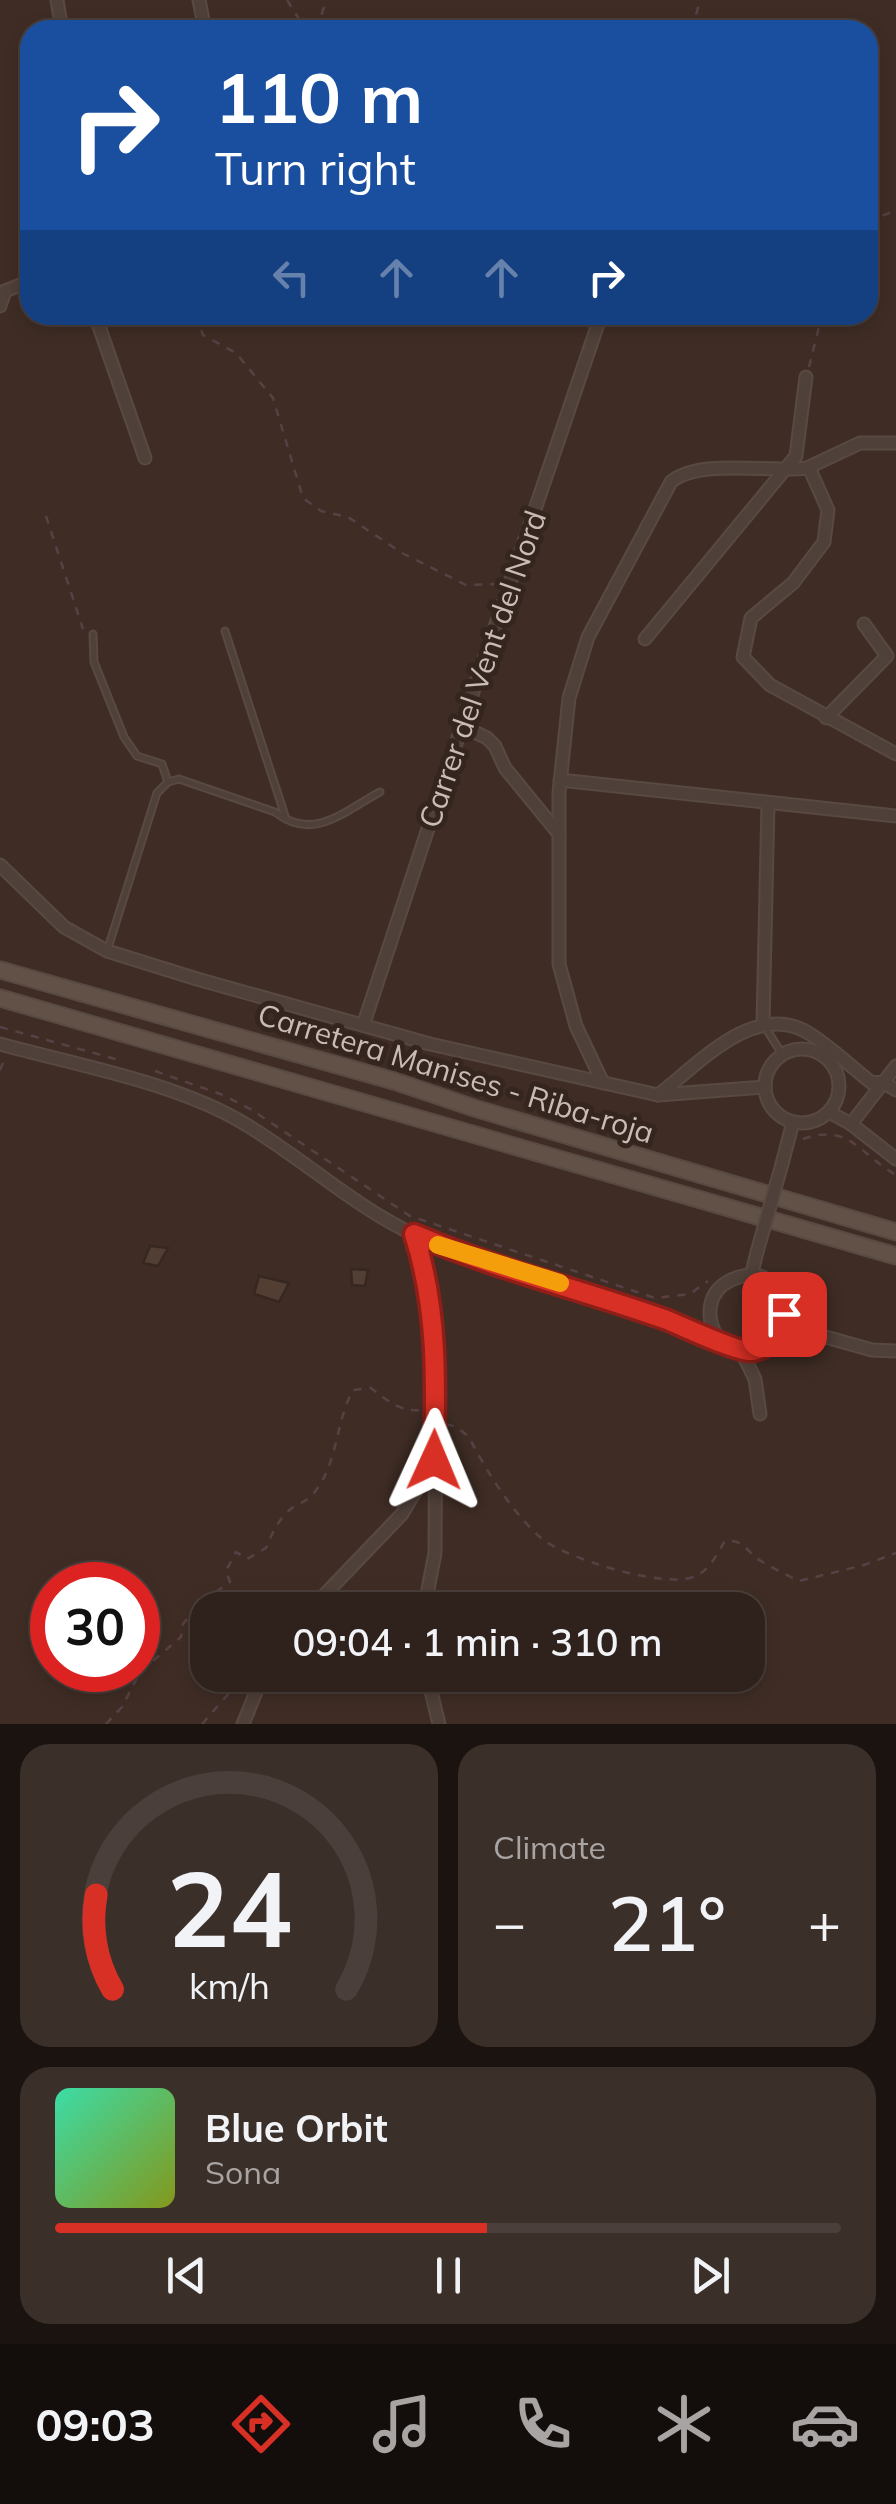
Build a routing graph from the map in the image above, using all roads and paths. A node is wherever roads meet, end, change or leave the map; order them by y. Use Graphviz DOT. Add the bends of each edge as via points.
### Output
graph roads {
  1 [pos="20,285"];
  2 [pos="0,306"];
  3 [pos="98,325"];
  4 [pos="200,325"];
  5 [pos="598,325"];
  6 [pos="819,325"];
  7 [pos="806,377"];
  8 [pos="896,443"];
  9 [pos="145,458"];
  10 [pos="807,468"];
  11 [pos="783,471"];
  12 [pos="46,516"];
  13 [pos="510,583"];
  14 [pos="864,624"];
  15 [pos="225,632"];
  16 [pos="93,634"];
  17 [pos="645,639"];
  18 [pos="95,653"];
  19 [pos="826,718"];
  20 [pos="462,726"];
  21 [pos="896,754"];
  22 [pos="560,780"];
  23 [pos="168,782"];
  24 [pos="380,792"];
  25 [pos="768,804"];
  26 [pos="896,816"];
  27 [pos="287,822"];
  28 [pos="559,834"];
  29 [pos="0,865"];
  30 [pos="107,952"];
  31 [pos="0,970"];
  32 [pos="0,998"];
  33 [pos="364,1024"];
  34 [pos="764,1024"];
  35 [pos="0,1028"];
  36 [pos="0,1044"];
  37 [pos="782,1054"];
  38 [pos="120,1061"];
  39 [pos="896,1066"];
  40 [pos="147,1069"];
  41 [pos="884,1082"];
  42 [pos="603,1083"];
  43 [pos="764,1087"];
  44 [pos="896,1090"];
  45 [pos="658,1095"];
  46 [pos="829,1112"];
  47 [pos="793,1122"];
  48 [pos="851,1124"];
  49 [pos="799,1138"];
  50 [pos="896,1158"];
  51 [pos="896,1176"];
  52 [pos="896,1232"];
  53 [pos="414,1234"];
  54 [pos="896,1256"];
  55 [pos="751,1277"];
  56 [pos="711,1278"];
  57 [pos="782,1325"];
  58 [pos="718,1340"];
  59 [pos="896,1351"];
  60 [pos="741,1352"];
  61 [pos="436,1408"];
  62 [pos="760,1414"];
  63 [pos="435,1422"];
  64 [pos="434,1460"];
  65 [pos="896,1553"];
  66 [pos="327,1592"];
  67 [pos="427,1592"];
  68 [pos="229,1692"];
  69 [pos="257,1692"];
  70 [pos="431,1692"];
  71 [pos="106,1724"];
  72 [pos="202,1724"];
  73 [pos="243,1724"];
  74 [pos="439,1724"];
  1 -- 2 [label="street" via="5,291"];
  3 -- 9 [label="street"];
  4 -- 13 [label="path" via="203,334 236,353 273,398 302,498 466,585"];
  5 -- 13 [label="street, Carrer del Vent del Nord"];
  6 -- 7 [label="path"];
  7 -- 11 [label="street" via="796,456"];
  8 -- 10 [label="street" via="860,443"];
  10 -- 11 [label="street"];
  10 -- 19 [label="street" via="828,510 824,542 792,583 750,618 743,657 770,685"];
  11 -- 17 [label="street"];
  11 -- 22 [label="street" via="704,468 671,482 588,637 569,698"];
  12 -- 18 [label="path"];
  13 -- 20 [label="street, Carrer del Vent del Nord"];
  14 -- 19 [label="street" via="886,656"];
  15 -- 27 [label="lane"];
  16 -- 18 [label="lane"];
  18 -- 23 [label="lane" via="124,737 137,756 162,764"];
  19 -- 21 [label="street"];
  20 -- 28 [label="street" via="487,738"];
  20 -- 33 [label="street, Carrer del Vent del Nord"];
  22 -- 25 [label="street"];
  22 -- 28 [label="street"];
  23 -- 27 [label="lane" via="178,779"];
  23 -- 30 [label="lane" via="157,793"];
  24 -- 27 [label="lane" via="312,827"];
  25 -- 26 [label="street"];
  25 -- 34 [label="street"];
  28 -- 42 [label="street" via="559,964 576,1026"];
  29 -- 30 [label="street" via="64,927"];
  30 -- 33 [label="street"];
  31 -- 52 [label="main road, Carretera Manises - Riba-roja"];
  32 -- 54 [label="main road, Carretera Manises - Riba-roja"];
  33 -- 42 [label="street"];
  34 -- 37 [label="lane"];
  34 -- 41 [label="street" via="806,1032 872,1083"];
  34 -- 45 [label="street" via="739,1033"];
  35 -- 38 [label="path"];
  36 -- 53 [label="street" via="218,1110"];
  37 -- 43 [label="street"];
  37 -- 46 [label="street" via="808,1049 832,1062 840,1088"];
  39 -- 41 [label="street"];
  40 -- 56 [label="path" via="252,1110 410,1216 655,1298 690,1294"];
  41 -- 44 [label="street"];
  41 -- 48 [label="street"];
  42 -- 45 [label="street"];
  43 -- 45 [label="street"];
  43 -- 47 [label="street" via="773,1110"];
  46 -- 47 [label="street"];
  46 -- 48 [label="street"];
  47 -- 55 [label="street, bridge"];
  48 -- 50 [label="street"];
  49 -- 51 [label="path" via="842,1136"];
  53 -- 58 [label="street"];
  53 -- 61 [label="street" via="434,1320"];
  55 -- 57 [label="street" via="778,1294"];
  55 -- 58 [label="street" via="726,1282 711,1301 709,1319"];
  57 -- 59 [label="street"];
  57 -- 60 [label="street" via="771,1343"];
  58 -- 60 [label="street"];
  60 -- 62 [label="street" via="755,1379"];
  61 -- 63 [label="street"];
  61 -- 71 [label="path" via="408,1411 371,1388 352,1390 312,1496 289,1510 266,1548 246,1559 236,1552 226,1570 230,1582 200,1603 181,1637 140,1672"];
  63 -- 64 [label="street"];
  63 -- 65 [label="path" via="469,1437 524,1522 545,1542 616,1569 696,1577 726,1541 736,1540 757,1560 799,1581"];
  64 -- 66 [label="street" via="402,1514"];
  64 -- 67 [label="street" via="438,1504"];
  68 -- 72 [label="path"];
  69 -- 73 [label="street"];
  70 -- 74 [label="street"];
}
